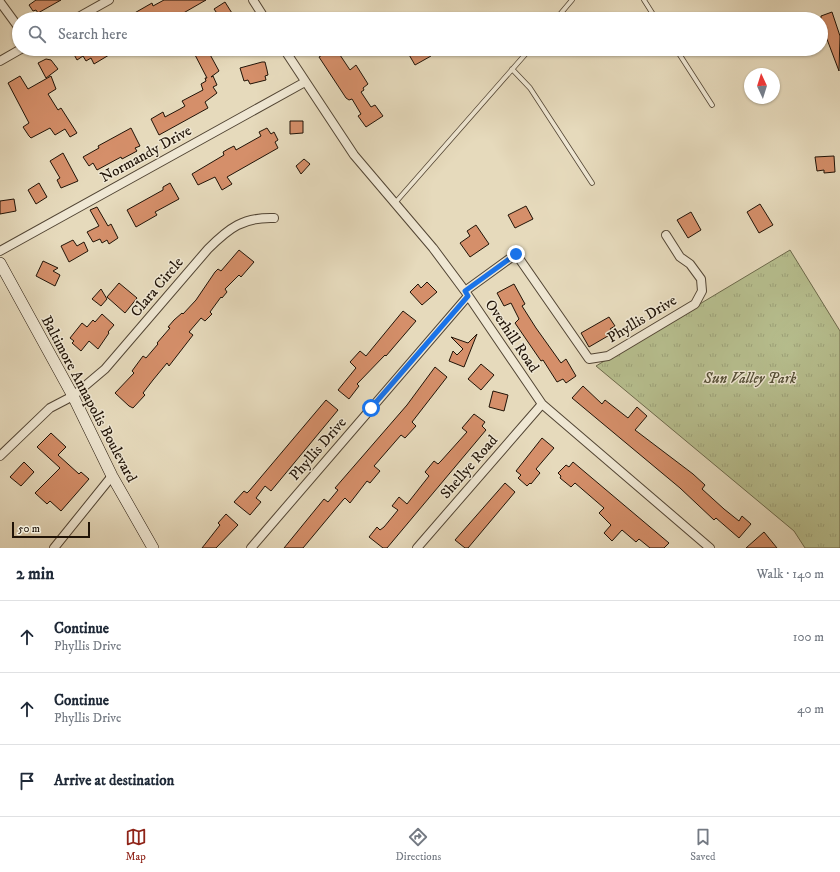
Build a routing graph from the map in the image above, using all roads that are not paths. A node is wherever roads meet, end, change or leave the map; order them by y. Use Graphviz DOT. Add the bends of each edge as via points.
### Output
graph roads {
  1 [pos="109,0"];
  2 [pos="253,0"];
  3 [pos="572,0"];
  4 [pos="644,0"];
  5 [pos="0,2"];
  6 [pos="88,12"];
  7 [pos="261,12"];
  8 [pos="562,12"];
  9 [pos="652,12"];
  10 [pos="12,18"];
  11 [pos="12,54"];
  12 [pos="288,56"];
  13 [pos="524,56"];
  14 [pos="680,56"];
  15 [pos="0,61"];
  16 [pos="512,69"];
  17 [pos="305,82"];
  18 [pos="712,105"];
  19 [pos="592,183"];
  20 [pos="395,203"];
  21 [pos="274,218"];
  22 [pos="666,235"];
  23 [pos="0,251"];
  24 [pos="0,263"];
  25 [pos="467,293"];
  26 [pos="73,396"];
  27 [pos="542,404"];
  28 [pos="0,456"];
  29 [pos="112,476"];
  30 [pos="54,548"];
  31 [pos="153,548"];
  32 [pos="251,548"];
  33 [pos="418,548"];
  34 [pos="710,548"];
  1 -- 6 [label="street"];
  2 -- 7 [label="street"];
  3 -- 8 [label="lane"];
  4 -- 9 [label="lane"];
  5 -- 10 [label="street"];
  11 -- 15 [label="street"];
  12 -- 17 [label="street, Overhill Road"];
  13 -- 16 [label="lane"];
  14 -- 18 [label="lane"];
  16 -- 19 [label="lane" via="530,88"];
  16 -- 20 [label="lane"];
  17 -- 20 [label="street, Overhill Road" via="354,155"];
  17 -- 23 [label="street, Normandy Drive"];
  20 -- 25 [label="street, Overhill Road"];
  21 -- 26 [label="street, Clara Circle" via="258,217 243,222 221,236 105,369"];
  22 -- 25 [label="street, Phyllis Drive" via="680,257 690,264 701,279 702,291 695,304 608,356 589,359 516,254"];
  24 -- 26 [label="main road, Baltimore Annapolis Boulevard"];
  25 -- 27 [label="street, Overhill Road"];
  25 -- 32 [label="street, Phyllis Drive"];
  26 -- 28 [label="street, Clara Circle" via="50,408"];
  26 -- 29 [label="main road, Baltimore Annapolis Boulevard"];
  27 -- 33 [label="street, Shellye Road"];
  27 -- 34 [label="street, Overhill Road"];
  29 -- 30 [label="street"];
  29 -- 31 [label="main road, Baltimore Annapolis Boulevard"];
}
